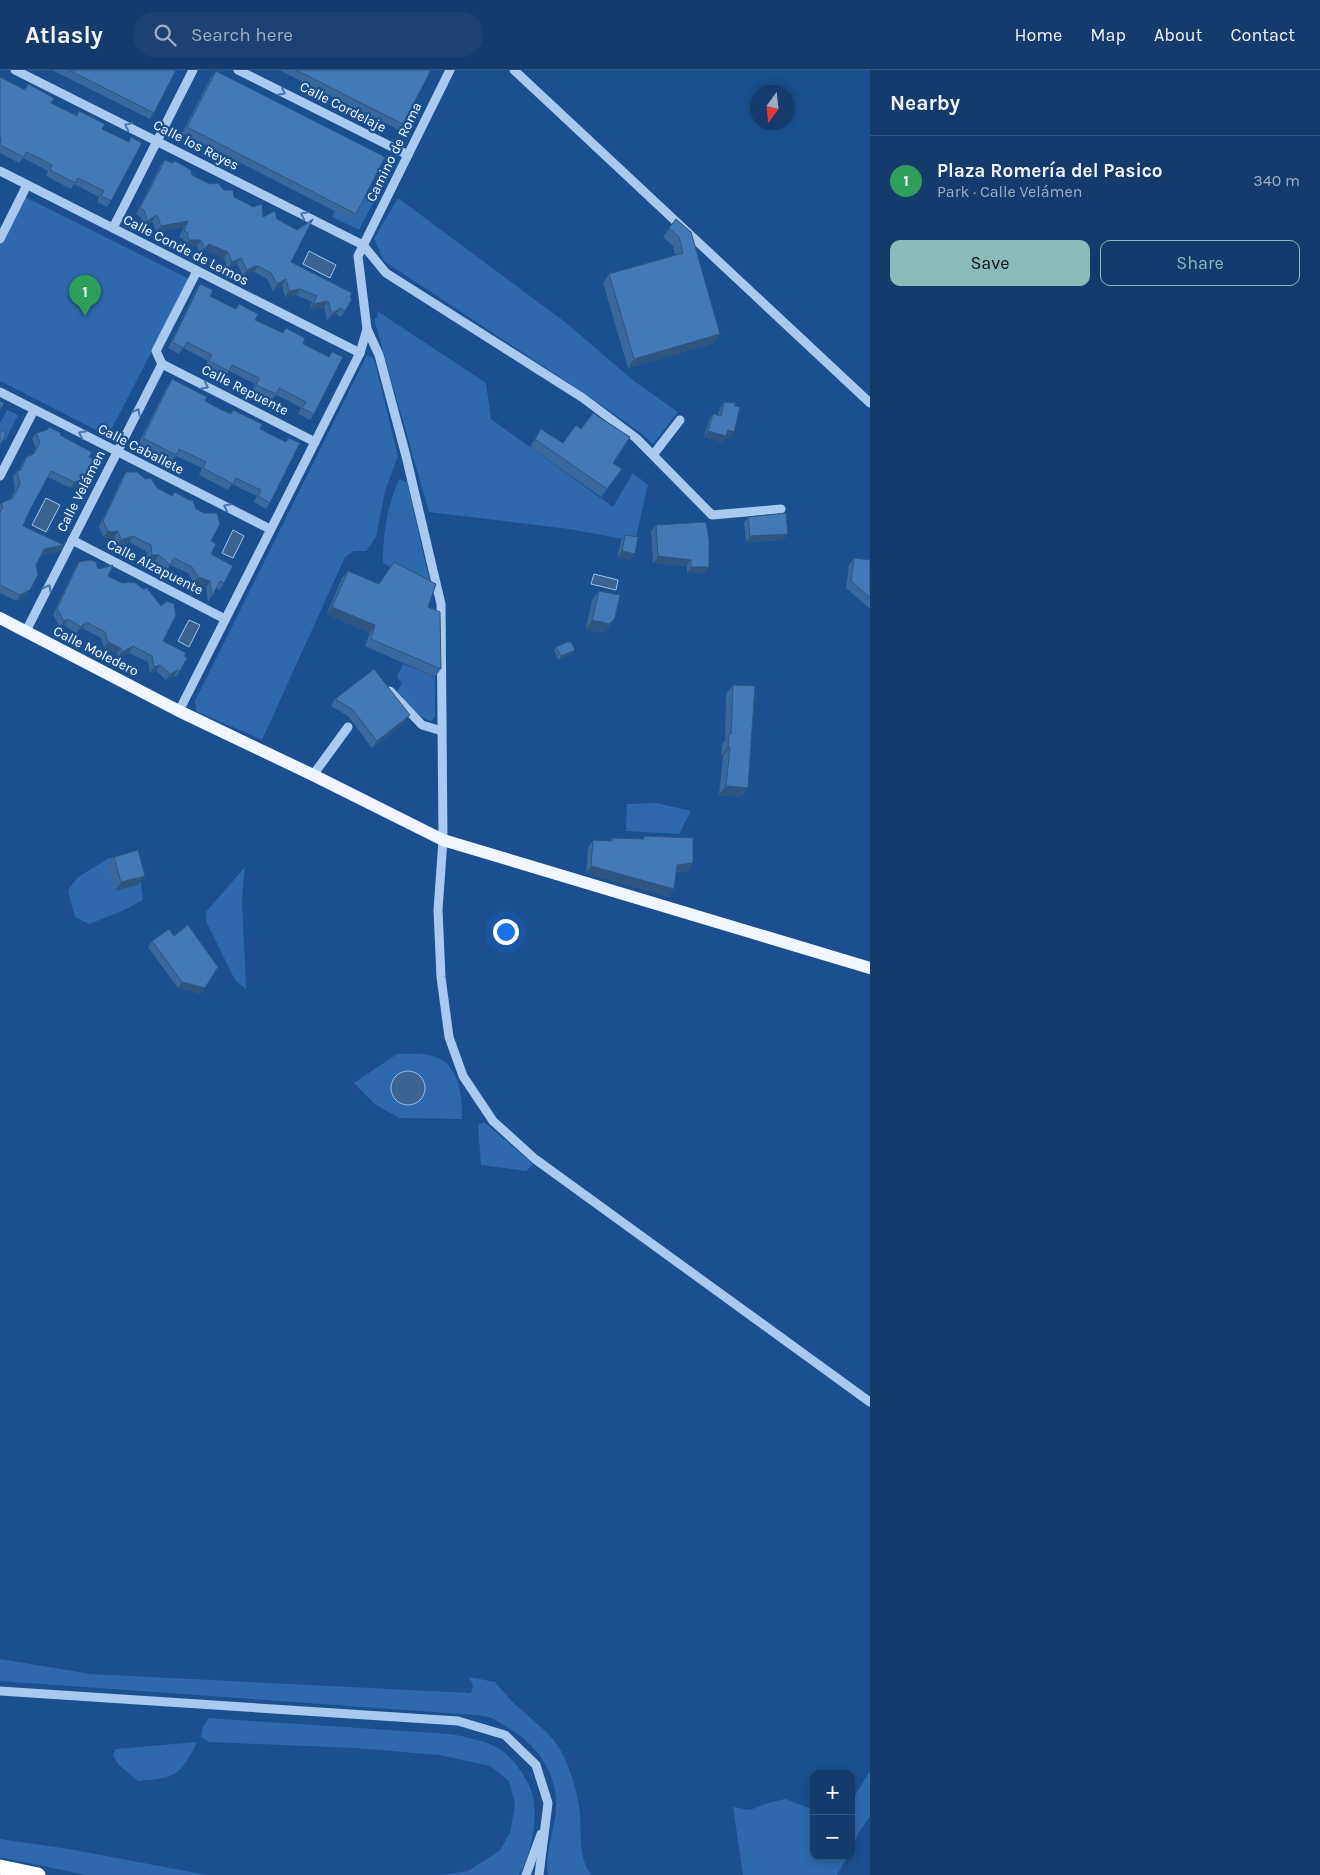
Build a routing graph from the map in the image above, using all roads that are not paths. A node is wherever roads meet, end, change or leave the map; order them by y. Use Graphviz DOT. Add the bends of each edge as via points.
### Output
graph roads {
  1 [pos="15,70"];
  2 [pos="193,70"];
  3 [pos="238,70"];
  4 [pos="450,70"];
  5 [pos="514,70"];
  6 [pos="157,141"];
  7 [pos="408,155"];
  8 [pos="0,171"];
  9 [pos="27,185"];
  10 [pos="113,228"];
  11 [pos="0,239"];
  12 [pos="363,245"];
  13 [pos="197,271"];
  14 [pos="367,329"];
  15 [pos="360,353"];
  16 [pos="162,364"];
  17 [pos="0,392"];
  18 [pos="870,402"];
  19 [pos="34,410"];
  20 [pos="680,420"];
  21 [pos="315,442"];
  22 [pos="116,452"];
  23 [pos="653,455"];
  24 [pos="0,476"];
  25 [pos="781,510"];
  26 [pos="270,529"];
  27 [pos="72,540"];
  28 [pos="0,618"];
  29 [pos="225,619"];
  30 [pos="26,631"];
  31 [pos="381,681"];
  32 [pos="179,711"];
  33 [pos="348,727"];
  34 [pos="442,731"];
  35 [pos="314,775"];
  36 [pos="443,840"];
  37 [pos="870,968"];
  38 [pos="870,1402"];
  39 [pos="0,1691"];
  40 [pos="548,1815"];
  41 [pos="0,1867"];
  42 [pos="38,1875"];
  43 [pos="526,1875"];
  44 [pos="539,1875"];
  6 -- 1 [label="street, Calle los Reyes, one-way"];
  2 -- 6 [label="street"];
  3 -- 7 [label="street, Calle Cordelaje, one-way"];
  4 -- 7 [label="street, Camino de Roma"];
  5 -- 18 [label="street"];
  6 -- 10 [label="street"];
  12 -- 6 [label="street, Calle los Reyes, one-way"];
  7 -- 12 [label="street, Camino de Roma"];
  8 -- 9 [label="street, Calle Conde de Lemos"];
  9 -- 10 [label="street, Calle Conde de Lemos"];
  9 -- 11 [label="street"];
  10 -- 13 [label="street, Calle Conde de Lemos"];
  12 -- 14 [label="street, Camino de Roma" via="358,256"];
  12 -- 23 [label="street" via="386,274 583,398"];
  13 -- 15 [label="street, Calle Conde de Lemos"];
  13 -- 16 [label="street" via="156,351"];
  14 -- 15 [label="street"];
  14 -- 34 [label="street" via="379,355 441,604"];
  15 -- 21 [label="street"];
  16 -- 21 [label="street, Calle Repuente, one-way"];
  22 -- 16 [label="street, Calle Velámen, one-way"];
  17 -- 19 [label="street, Calle Caballete"];
  22 -- 19 [label="street, Calle Caballete, one-way"];
  19 -- 24 [label="street"];
  20 -- 23 [label="street"];
  21 -- 26 [label="street"];
  26 -- 22 [label="street, Calle Caballete, one-way"];
  22 -- 27 [label="street, Calle Velámen"];
  23 -- 25 [label="street" via="712,515"];
  26 -- 29 [label="street"];
  27 -- 29 [label="street, Calle Alzapuente"];
  30 -- 27 [label="street, Calle Velámen, one-way"];
  28 -- 30 [label="main road, Calle Moledero"];
  29 -- 32 [label="street"];
  30 -- 32 [label="main road, Calle Moledero"];
  31 -- 34 [label="street" via="422,725"];
  32 -- 35 [label="main road, Calle Moledero"];
  33 -- 35 [label="street"];
  34 -- 36 [label="street"];
  35 -- 36 [label="main road, Calle Moledero"];
  36 -- 37 [label="main road, Calle Moledero"];
  36 -- 38 [label="street" via="438,910 441,977 449,1037 463,1076 493,1121 536,1158"];
  39 -- 40 [label="street" via="458,1721 505,1735 536,1765 548,1803"];
  40 -- 43 [label="street"];
  40 -- 44 [label="street"];
  41 -- 42 [label="highway"];
}
